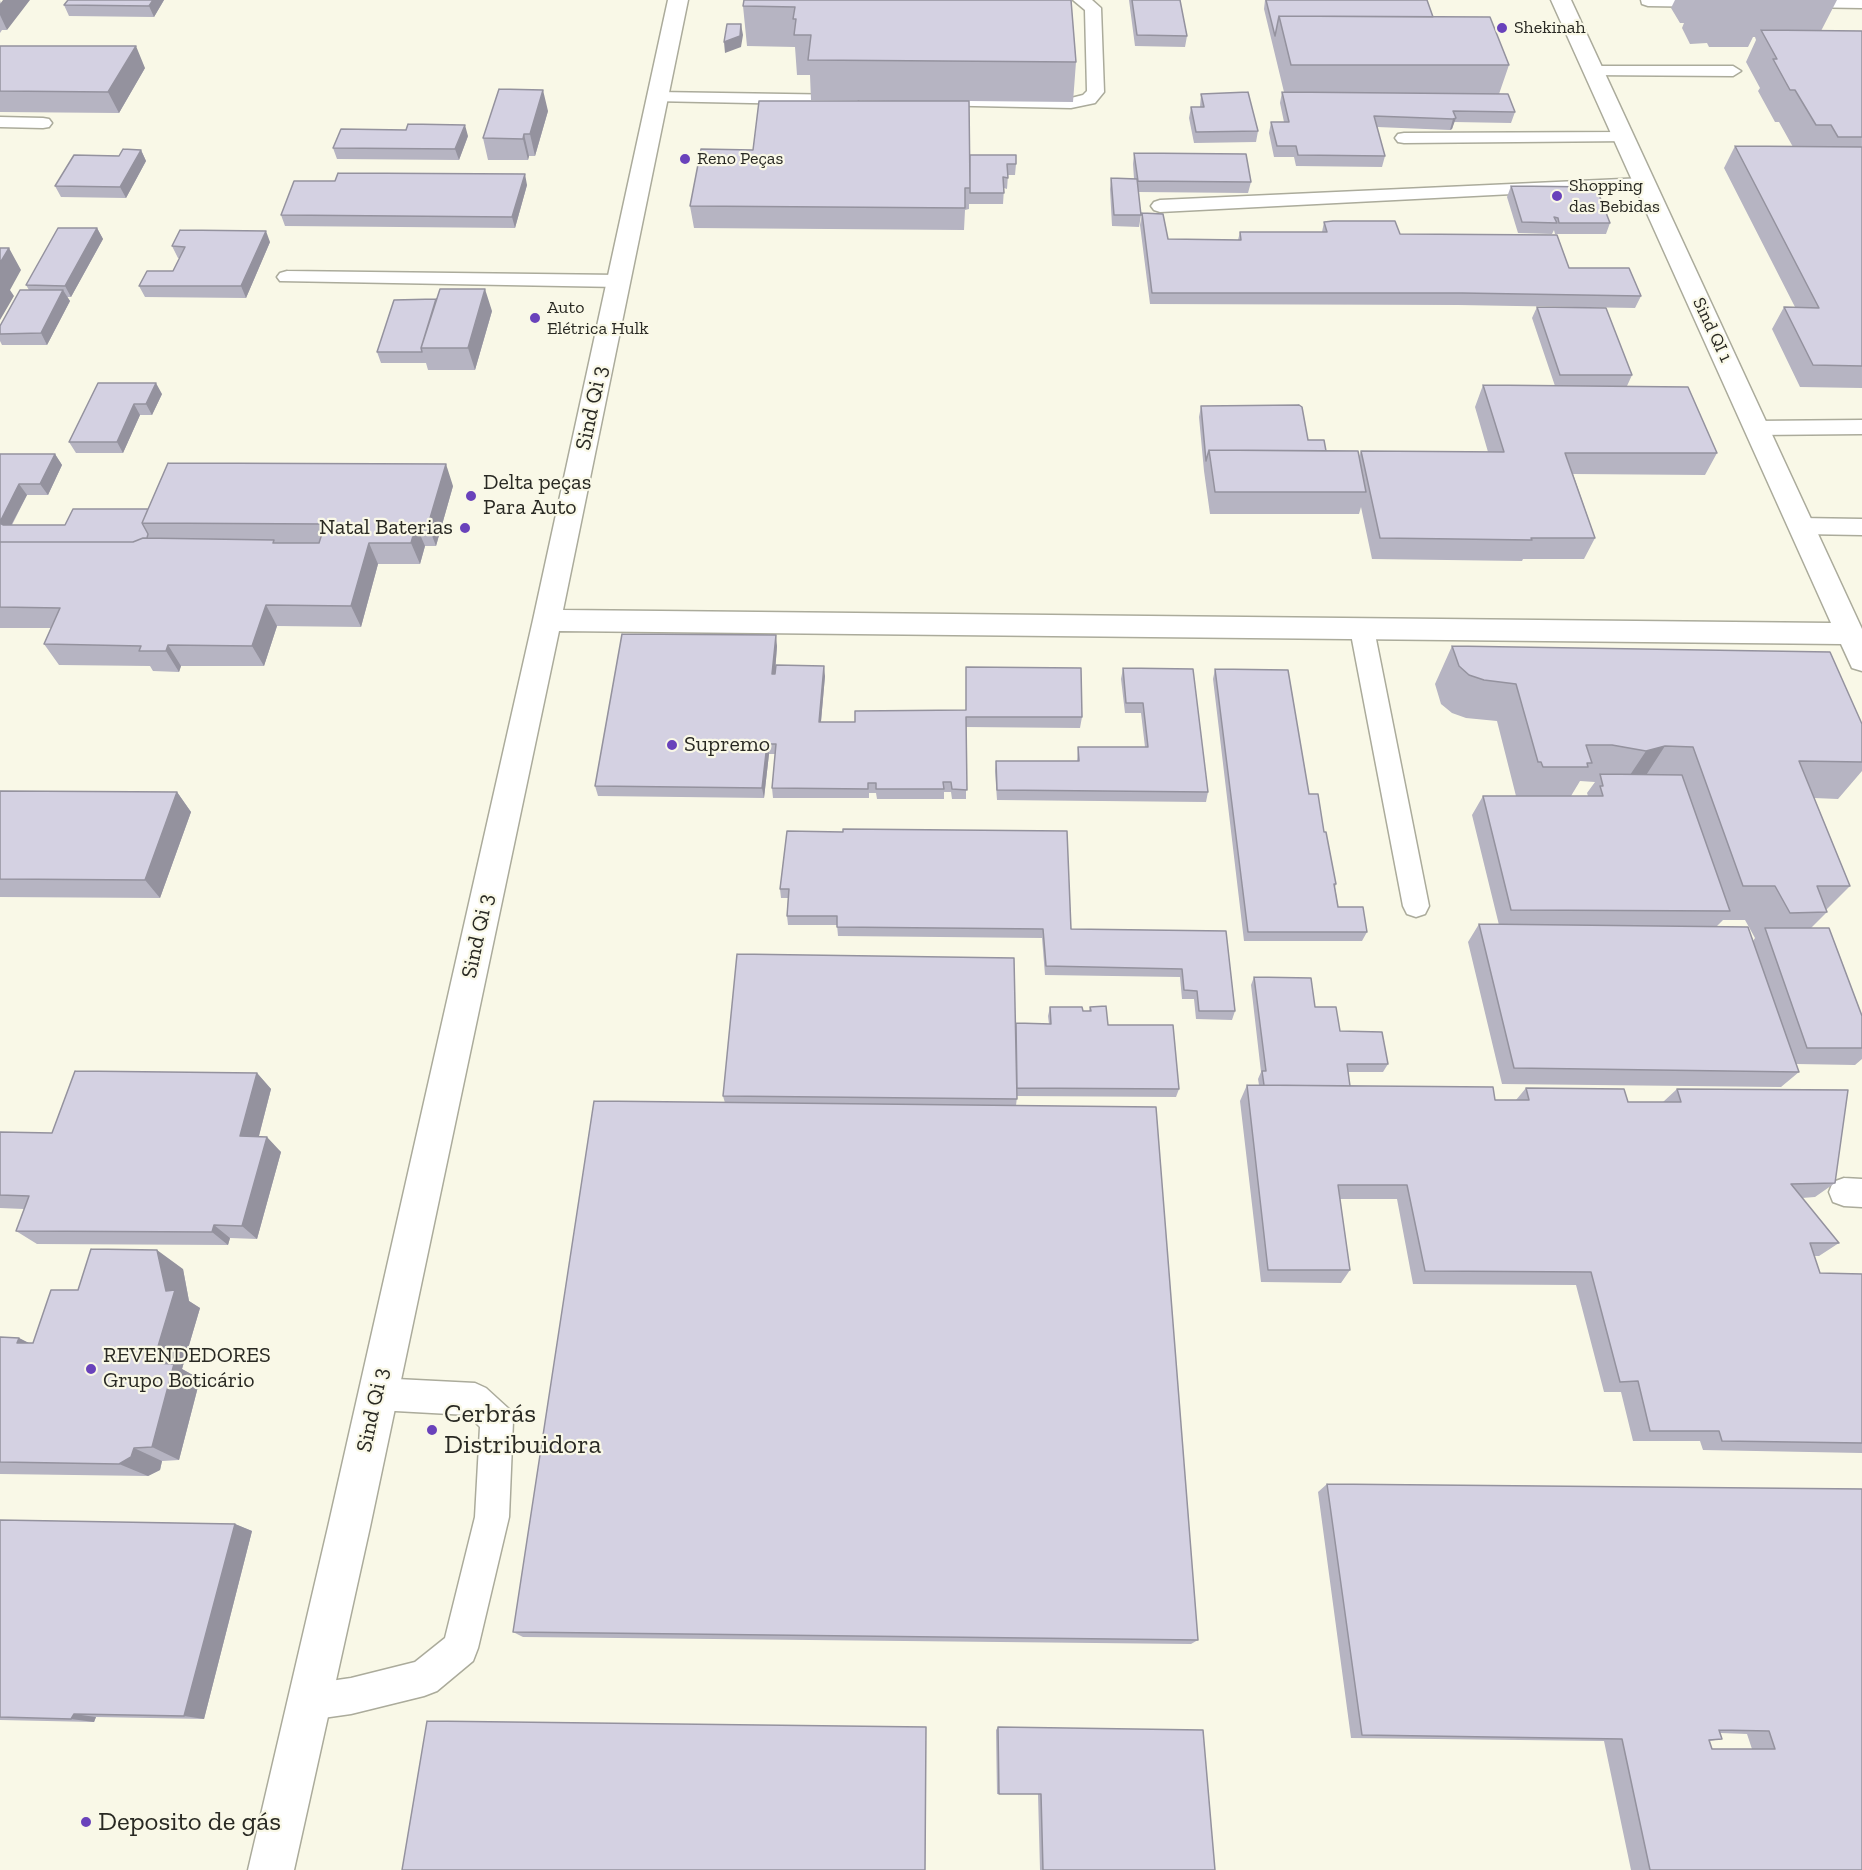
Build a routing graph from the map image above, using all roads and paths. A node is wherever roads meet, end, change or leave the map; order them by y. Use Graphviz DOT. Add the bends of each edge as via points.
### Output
graph roads {
  1 [pos="678,0"];
  2 [pos="1081,0"];
  3 [pos="1561,0"];
  4 [pos="1648,1"];
  5 [pos="1731,2"];
  6 [pos="1779,2"];
  7 [pos="1862,3"];
  8 [pos="1593,71"];
  9 [pos="1733,71"];
  10 [pos="658,97"];
  11 [pos="871,100"];
  12 [pos="918,101"];
  13 [pos="0,122"];
  14 [pos="43,123"];
  15 [pos="1624,137"];
  16 [pos="1404,138"];
  17 [pos="1644,183"];
  18 [pos="1160,206"];
  19 [pos="286,277"];
  20 [pos="619,281"];
  21 [pos="1862,427"];
  22 [pos="1756,428"];
  23 [pos="1801,526"];
  24 [pos="1862,527"];
  25 [pos="547,620"];
  26 [pos="1362,629"];
  27 [pos="1850,634"];
  28 [pos="1862,660"];
  29 [pos="1416,906"];
  30 [pos="377,1394"];
  31 [pos="309,1701"];
  32 [pos="271,1870"];
  1 -- 10 [label="street, Sind Qi 3"];
  2 -- 12 [label="lane" via="1093,8 1096,92 1089,99 1071,103"];
  3 -- 8 [label="street, Sind QI 1"];
  4 -- 5 [label="lane"];
  6 -- 7 [label="lane"];
  8 -- 9 [label="lane"];
  8 -- 15 [label="street, Sind QI 1"];
  10 -- 11 [label="lane"];
  10 -- 20 [label="street, Sind Qi 3"];
  13 -- 14 [label="lane"];
  15 -- 16 [label="lane"];
  15 -- 17 [label="street, Sind QI 1"];
  17 -- 18 [label="lane"];
  17 -- 22 [label="street, Sind QI 1"];
  19 -- 20 [label="lane"];
  20 -- 25 [label="street, Sind Qi 3"];
  21 -- 22 [label="lane"];
  22 -- 23 [label="street, Sind QI 1"];
  23 -- 24 [label="lane"];
  23 -- 27 [label="street, Sind QI 1"];
  25 -- 26 [label="street"];
  25 -- 30 [label="street, Sind Qi 3"];
  26 -- 27 [label="street"];
  26 -- 29 [label="lane"];
  27 -- 28 [label="street, Sind QI 1"];
  30 -- 31 [label="street, Sind Qi 3"];
  30 -- 31 [label="lane" via="475,1399 497,1421 492,1517 460,1648 424,1678 351,1696"];
  31 -- 32 [label="street, Sind Qi 3"];
}
